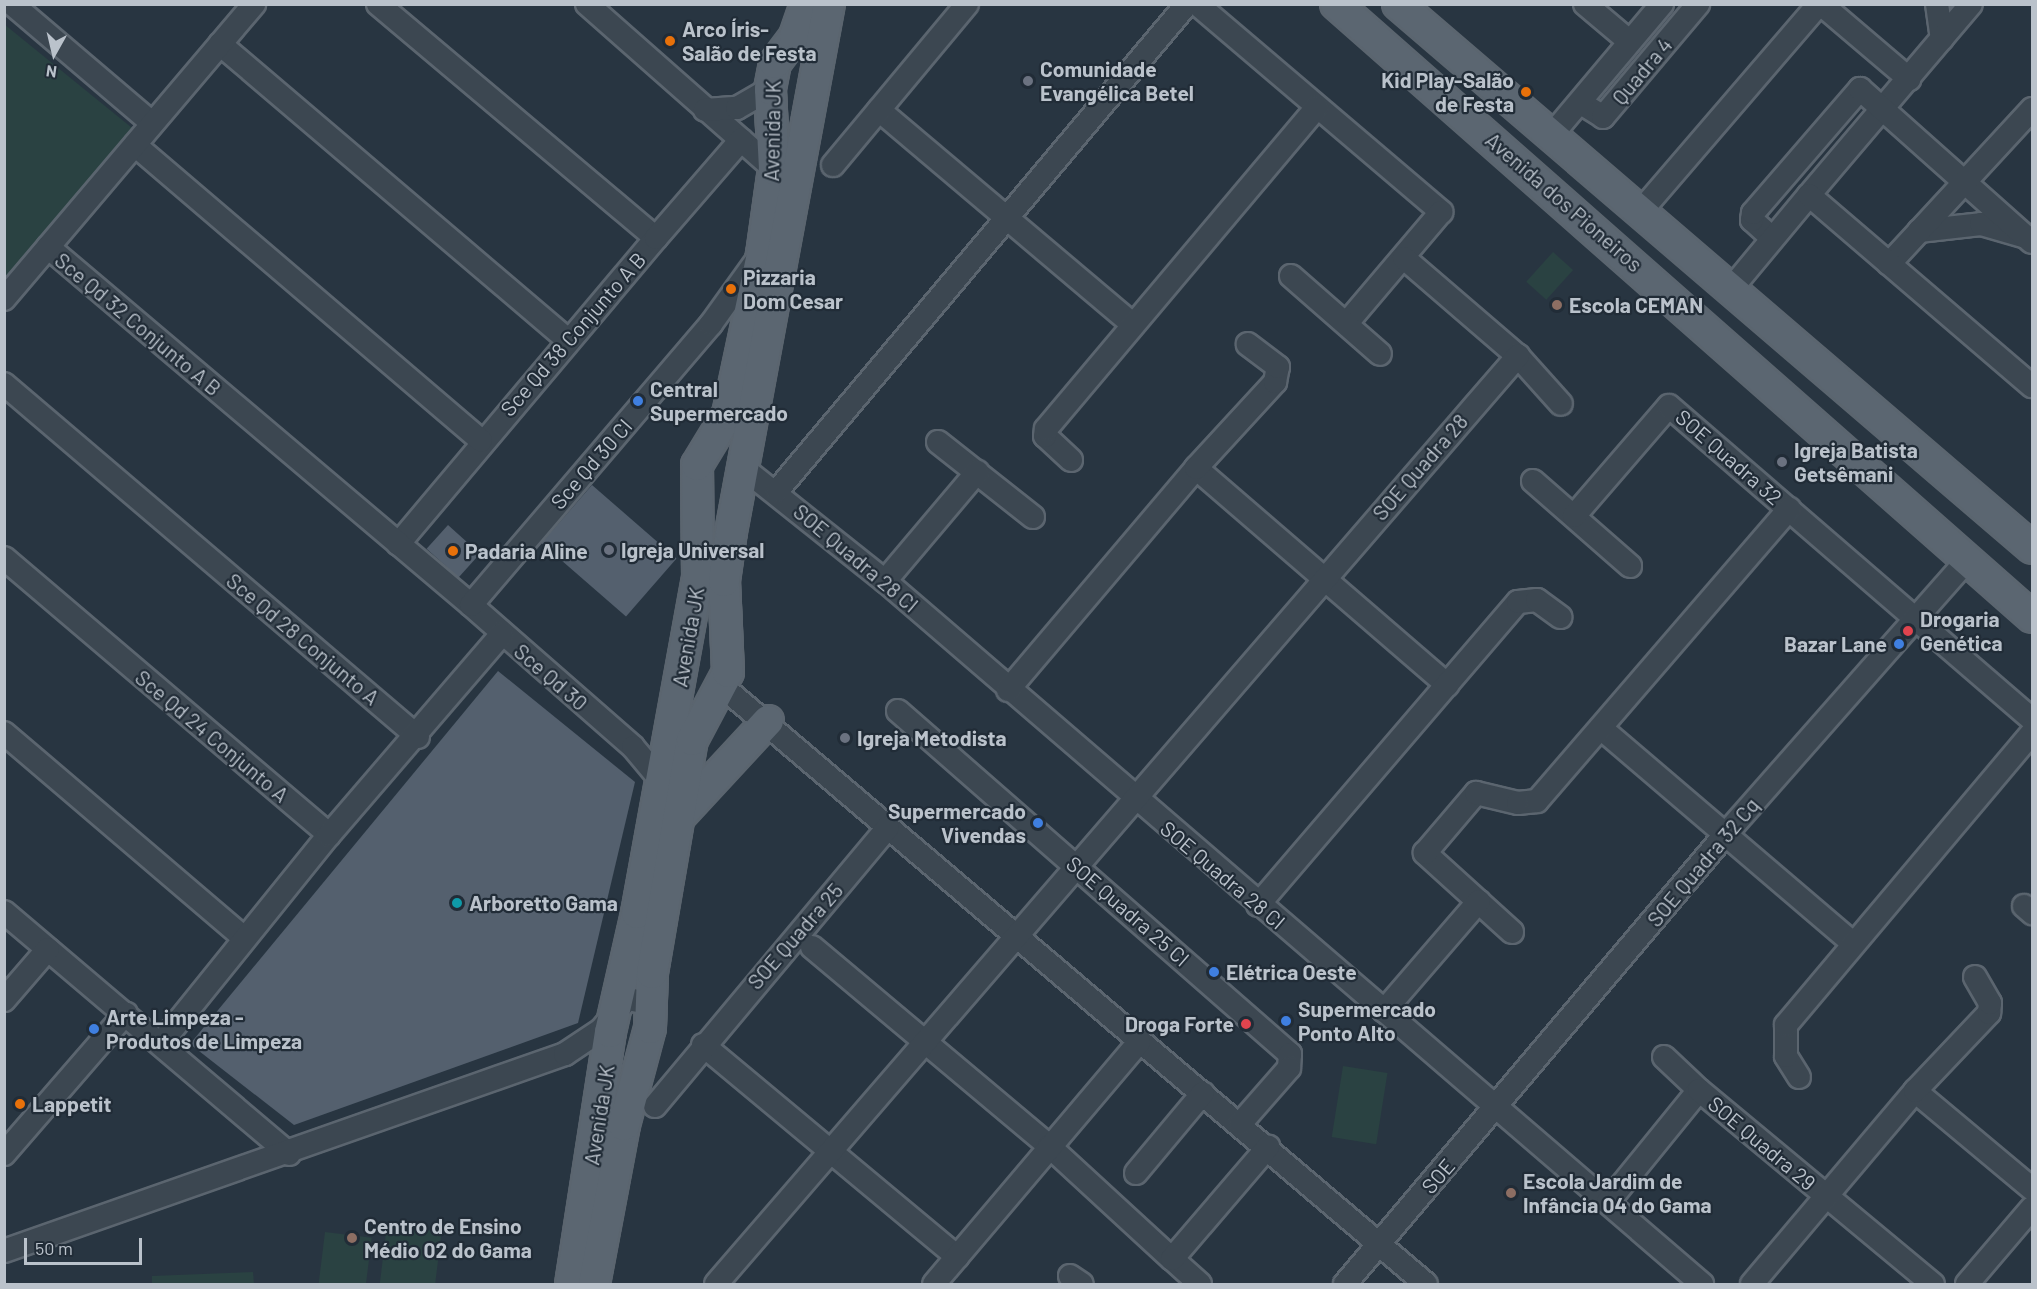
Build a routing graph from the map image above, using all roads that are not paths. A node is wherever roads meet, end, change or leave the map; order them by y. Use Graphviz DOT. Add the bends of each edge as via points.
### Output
graph roads {
  1 [pos="12,4"];
  2 [pos="254,4"];
  3 [pos="378,4"];
  4 [pos="588,4"];
  5 [pos="806,4"];
  6 [pos="829,4"];
  7 [pos="967,4"];
  8 [pos="1187,4"];
  9 [pos="1197,4"];
  10 [pos="1398,4"];
  11 [pos="1585,4"];
  12 [pos="1662,4"];
  13 [pos="1698,4"];
  14 [pos="1820,4"];
  15 [pos="1937,4"];
  16 [pos="1971,4"];
  17 [pos="1341,7"];
  18 [pos="1942,39"];
  19 [pos="1629,41"];
  20 [pos="220,44"];
  21 [pos="786,48"];
  22 [pos="818,60"];
  23 [pos="1910,79"];
  24 [pos="770,89"];
  25 [pos="1581,103"];
  26 [pos="2032,106"];
  27 [pos="1317,107"];
  28 [pos="1884,108"];
  29 [pos="705,110"];
  30 [pos="879,110"];
  31 [pos="152,123"];
  32 [pos="1550,136"];
  33 [pos="741,140"];
  34 [pos="135,145"];
  35 [pos="833,165"];
  36 [pos="774,169"];
  37 [pos="1967,179"];
  38 [pos="1809,195"];
  39 [pos="1641,211"];
  40 [pos="1005,216"];
  41 [pos="1919,231"];
  42 [pos="656,238"];
  43 [pos="1772,238"];
  44 [pos="2030,239"];
  45 [pos="48,247"];
  46 [pos="762,254"];
  47 [pos="1404,258"];
  48 [pos="1889,264"];
  49 [pos="1291,276"];
  50 [pos="1731,289"];
  51 [pos="4,299"];
  52 [pos="1347,323"];
  53 [pos="711,324"];
  54 [pos="1132,324"];
  55 [pos="746,330"];
  56 [pos="1717,335"];
  57 [pos="569,341"];
  58 [pos="1248,345"];
  59 [pos="1804,353"];
  60 [pos="1380,354"];
  61 [pos="1518,356"];
  62 [pos="4,384"];
  63 [pos="2032,386"];
  64 [pos="1561,404"];
  65 [pos="1805,416"];
  66 [pos="708,440"];
  67 [pos="482,441"];
  68 [pos="938,442"];
  69 [pos="744,459"];
  70 [pos="1927,459"];
  71 [pos="1071,460"];
  72 [pos="1196,468"];
  73 [pos="977,472"];
  74 [pos="1533,481"];
  75 [pos="777,491"];
  76 [pos="1789,509"];
  77 [pos="1574,516"];
  78 [pos="1033,518"];
  79 [pos="398,544"];
  80 [pos="2032,548"];
  81 [pos="4,558"];
  82 [pos="1967,560"];
  83 [pos="1630,566"];
  84 [pos="1322,579"];
  85 [pos="885,581"];
  86 [pos="471,605"];
  87 [pos="1560,617"];
  88 [pos="2032,617"];
  89 [pos="1913,618"];
  90 [pos="502,634"];
  91 [pos="1447,686"];
  92 [pos="679,688"];
  93 [pos="1008,690"];
  94 [pos="718,693"];
  95 [pos="898,711"];
  96 [pos="2032,719"];
  97 [pos="768,721"];
  98 [pos="1602,729"];
  99 [pos="2032,733"];
  100 [pos="4,734"];
  101 [pos="418,737"];
  102 [pos="666,744"];
  103 [pos="633,747"];
  104 [pos="659,778"];
  105 [pos="1132,798"];
  106 [pos="679,817"];
  107 [pos="888,827"];
  108 [pos="329,835"];
  109 [pos="1724,836"];
  110 [pos="1076,866"];
  111 [pos="1479,901"];
  112 [pos="1258,905"];
  113 [pos="4,912"];
  114 [pos="1512,932"];
  115 [pos="1018,935"];
  116 [pos="244,938"];
  117 [pos="1851,942"];
  118 [pos="812,947"];
  119 [pos="48,949"];
  120 [pos="1975,978"];
  121 [pos="4,1000"];
  122 [pos="617,1006"];
  123 [pos="650,1010"];
  124 [pos="1383,1011"];
  125 [pos="126,1013"];
  126 [pos="924,1041"];
  127 [pos="1139,1042"];
  128 [pos="160,1043"];
  129 [pos="703,1045"];
  130 [pos="565,1054"];
  131 [pos="608,1057"];
  132 [pos="1664,1057"];
  133 [pos="640,1063"];
  134 [pos="1799,1077"];
  135 [pos="1699,1090"];
  136 [pos="1915,1091"];
  137 [pos="1203,1093"];
  138 [pos="655,1106"];
  139 [pos="1497,1108"];
  140 [pos="1240,1124"];
  141 [pos="1049,1146"];
  142 [pos="1268,1147"];
  143 [pos="827,1152"];
  144 [pos="4,1154"];
  145 [pos="288,1154"];
  146 [pos="1136,1173"];
  147 [pos="2032,1189"];
  148 [pos="1825,1197"];
  149 [pos="1608,1202"];
  150 [pos="2032,1208"];
  151 [pos="1380,1244"];
  152 [pos="4,1251"];
  153 [pos="957,1257"];
  154 [pos="1172,1259"];
  155 [pos="571,1284"];
  156 [pos="594,1284"];
  157 [pos="716,1284"];
  158 [pos="934,1284"];
  159 [pos="1200,1284"];
  160 [pos="1345,1284"];
  161 [pos="1426,1284"];
  162 [pos="1702,1284"];
  163 [pos="1752,1284"];
  164 [pos="1933,1284"];
  165 [pos="1967,1284"];
  1 -- 31 [label="street"];
  2 -- 20 [label="street, Sce Qd 32 Conjunto A B"];
  3 -- 42 [label="street, Sce Qd 38 Conjunto A B"];
  4 -- 29 [label="street"];
  5 -- 21 [label="main road, Avenida JK"];
  6 -- 22 [label="main road, Avenida JK"];
  7 -- 30 [label="street"];
  8 -- 40 [label="street"];
  9 -- 27 [label="street"];
  10 -- 32 [label="main road, Avenida dos Pioneiros"];
  11 -- 19 [label="street"];
  12 -- 19 [label="street"];
  13 -- 25 [label="street, Quadra 4" via="1603,117"];
  14 -- 23 [label="street"];
  14 -- 39 [label="street"];
  15 -- 18 [label="street"];
  16 -- 18 [label="street"];
  17 -- 56 [label="main road, Avenida dos Pioneiros"];
  18 -- 23 [label="street"];
  19 -- 25 [label="street"];
  20 -- 31 [label="street, Sce Qd 32 Conjunto A B"];
  20 -- 57 [label="street"];
  21 -- 22 [label="main road" via="805,47"];
  21 -- 24 [label="main road, Avenida JK" via="775,63"];
  22 -- 69 [label="main road, Avenida JK"];
  23 -- 28 [label="street"];
  24 -- 29 [label="street" via="737,108"];
  24 -- 36 [label="main road, Avenida JK"];
  25 -- 32 [label="street"];
  26 -- 37 [label="street"];
  27 -- 47 [label="street" via="1441,212"];
  27 -- 54 [label="street"];
  28 -- 37 [label="street"];
  28 -- 38 [label="street"];
  28 -- 43 [label="street" via="1863,90 1857,92 1753,213 1752,220"];
  29 -- 33 [label="street"];
  30 -- 35 [label="street"];
  30 -- 40 [label="street"];
  31 -- 34 [label="street, Sce Qd 32 Conjunto A B"];
  32 -- 39 [label="main road, Avenida dos Pioneiros"];
  33 -- 36 [label="street"];
  33 -- 42 [label="street"];
  34 -- 45 [label="street, Sce Qd 32 Conjunto A B"];
  34 -- 67 [label="street"];
  36 -- 46 [label="main road, Avenida JK"];
  37 -- 41 [label="street"];
  37 -- 44 [label="street"];
  38 -- 43 [label="street"];
  38 -- 48 [label="street"];
  39 -- 50 [label="main road, Avenida dos Pioneiros"];
  40 -- 54 [label="street"];
  40 -- 75 [label="street"];
  41 -- 44 [label="street" via="1981,224"];
  41 -- 48 [label="street"];
  42 -- 57 [label="street, Sce Qd 38 Conjunto A B"];
  43 -- 50 [label="street"];
  45 -- 51 [label="street"];
  45 -- 79 [label="street, Sce Qd 32 Conjunto A B"];
  46 -- 53 [label="street, Sce Qd 30 Cl"];
  46 -- 55 [label="main road, Avenida JK"];
  47 -- 52 [label="street"];
  47 -- 61 [label="street"];
  48 -- 63 [label="street"];
  49 -- 52 [label="street"];
  50 -- 59 [label="main road, Avenida dos Pioneiros"];
  52 -- 60 [label="street"];
  53 -- 55 [label="street" via="738,322"];
  53 -- 86 [label="street, Sce Qd 30 Cl"];
  54 -- 71 [label="street" via="1046,429 1045,436"];
  55 -- 66 [label="main road, Avenida JK" via="728,414"];
  56 -- 59 [label="main road" via="1744,340 1792,385 1803,375"];
  56 -- 65 [label="main road, Avenida dos Pioneiros"];
  57 -- 67 [label="street, Sce Qd 38 Conjunto A B"];
  58 -- 72 [label="street" via="1278,367 1279,373"];
  59 -- 70 [label="main road, Avenida dos Pioneiros"];
  61 -- 64 [label="street"];
  61 -- 84 [label="street, SOE Quadra 28"];
  62 -- 101 [label="street, Sce Qd 28 Conjunto A"];
  65 -- 70 [label="main road" via="1805,400 1827,384 1912,457"];
  65 -- 82 [label="main road, Avenida dos Pioneiros"];
  66 -- 69 [label="main road" via="730,437"];
  66 -- 92 [label="main road, Avenida JK" via="695,481 700,559"];
  67 -- 79 [label="street, Sce Qd 38 Conjunto A B"];
  68 -- 73 [label="street"];
  69 -- 75 [label="street, SOE Quadra 28 CI"];
  69 -- 94 [label="main road, Avenida JK" via="724,581 729,660"];
  70 -- 80 [label="main road, Avenida dos Pioneiros"];
  72 -- 84 [label="street"];
  72 -- 93 [label="street"];
  73 -- 78 [label="street"];
  73 -- 85 [label="street"];
  74 -- 77 [label="street"];
  75 -- 85 [label="street, SOE Quadra 28 CI"];
  76 -- 77 [label="street, SOE Quadra 32" via="1669,406"];
  76 -- 89 [label="street"];
  76 -- 98 [label="street, SOE Quadra 32"];
  77 -- 83 [label="street"];
  79 -- 86 [label="street, Sce Qd 32 Conjunto A B"];
  81 -- 108 [label="street, Sce Qd 24 Conjunto A"];
  82 -- 88 [label="main road, Avenida dos Pioneiros"];
  82 -- 89 [label="street, SOE Quadra 32 Cq"];
  84 -- 91 [label="street"];
  84 -- 105 [label="street, SOE Quadra 28"];
  85 -- 93 [label="street, SOE Quadra 28 CI"];
  86 -- 90 [label="street, Sce Qd 30"];
  87 -- 91 [label="street" via="1537,600 1518,602"];
  89 -- 96 [label="street"];
  89 -- 109 [label="street, SOE Quadra 32 Cq"];
  90 -- 101 [label="street"];
  90 -- 103 [label="street, Sce Qd 30"];
  91 -- 112 [label="street"];
  92 -- 94 [label="main road" via="692,701"];
  92 -- 102 [label="main road, Avenida JK"];
  93 -- 105 [label="street, SOE Quadra 28 CI"];
  94 -- 97 [label="street"];
  94 -- 106 [label="main road, Avenida JK" via="696,727"];
  95 -- 110 [label="street, SOE Quadra 25 CI"];
  97 -- 106 [label="main road"];
  97 -- 107 [label="street"];
  98 -- 109 [label="street"];
  98 -- 111 [label="street, SOE Quadra 32" via="1537,801 1518,803 1476,793 1425,853"];
  99 -- 117 [label="street"];
  100 -- 116 [label="street"];
  101 -- 108 [label="street"];
  102 -- 103 [label="street"];
  102 -- 104 [label="main road, Avenida JK"];
  103 -- 104 [label="street, Sce Qd 30"];
  104 -- 122 [label="main road, Avenida JK"];
  105 -- 110 [label="street, SOE Quadra 28"];
  105 -- 112 [label="street, SOE Quadra 28 CI"];
  106 -- 123 [label="main road, Avenida JK" via="652,974"];
  107 -- 115 [label="street"];
  107 -- 129 [label="street, SOE Quadra 25"];
  108 -- 116 [label="street"];
  109 -- 117 [label="street"];
  109 -- 139 [label="street, SOE Quadra 32 Cq"];
  110 -- 115 [label="street, SOE Quadra 28"];
  110 -- 140 [label="street, SOE Quadra 25 CI" via="1290,1054 1289,1068"];
  111 -- 114 [label="street"];
  111 -- 124 [label="street"];
  112 -- 124 [label="street, SOE Quadra 28 CI"];
  113 -- 119 [label="street"];
  115 -- 126 [label="street"];
  115 -- 127 [label="street"];
  116 -- 128 [label="street"];
  117 -- 134 [label="street" via="1786,1025 1786,1056"];
  118 -- 126 [label="street, SOE Quadra 25"];
  119 -- 121 [label="street"];
  119 -- 125 [label="street"];
  120 -- 136 [label="street, SOE Quadra 29" via="1990,1003 1989,1013"];
  122 -- 123 [label="street" via="636,999"];
  122 -- 130 [label="street" via="601,1030"];
  122 -- 131 [label="main road, Avenida JK"];
  123 -- 133 [label="main road, Avenida JK"];
  124 -- 139 [label="street, SOE Quadra 28 CI"];
  125 -- 128 [label="street"];
  125 -- 144 [label="street"];
  126 -- 141 [label="street, SOE Quadra 25"];
  126 -- 143 [label="street"];
  127 -- 137 [label="street"];
  127 -- 141 [label="street"];
  128 -- 145 [label="street"];
  129 -- 138 [label="street, SOE Quadra 25"];
  129 -- 143 [label="street"];
  130 -- 131 [label="street"];
  130 -- 145 [label="street"];
  131 -- 133 [label="street" via="620,1064"];
  131 -- 155 [label="main road, Avenida JK"];
  132 -- 135 [label="street"];
  133 -- 156 [label="main road, Avenida JK"];
  135 -- 148 [label="street, SOE Quadra 29"];
  135 -- 149 [label="street, SOE Quadra 29"];
  136 -- 147 [label="street"];
  136 -- 148 [label="street, SOE Quadra 29"];
  137 -- 140 [label="street"];
  137 -- 146 [label="street"];
  139 -- 149 [label="street, SOE Quadra 28 CI"];
  139 -- 151 [label="street, SOE"];
  140 -- 142 [label="street"];
  141 -- 153 [label="street"];
  141 -- 154 [label="street, SOE Quadra 25"];
  142 -- 151 [label="street"];
  142 -- 154 [label="street"];
  143 -- 153 [label="street"];
  143 -- 157 [label="street"];
  145 -- 152 [label="street"];
  148 -- 163 [label="street, SOE Quadra 29"];
  148 -- 164 [label="street, SOE Quadra 29"];
  149 -- 162 [label="street, SOE Quadra 28 CI"];
  150 -- 165 [label="street"];
  151 -- 160 [label="street, SOE"];
  151 -- 161 [label="street"];
  153 -- 158 [label="street"];
  154 -- 159 [label="street, SOE Quadra 25"];
}
